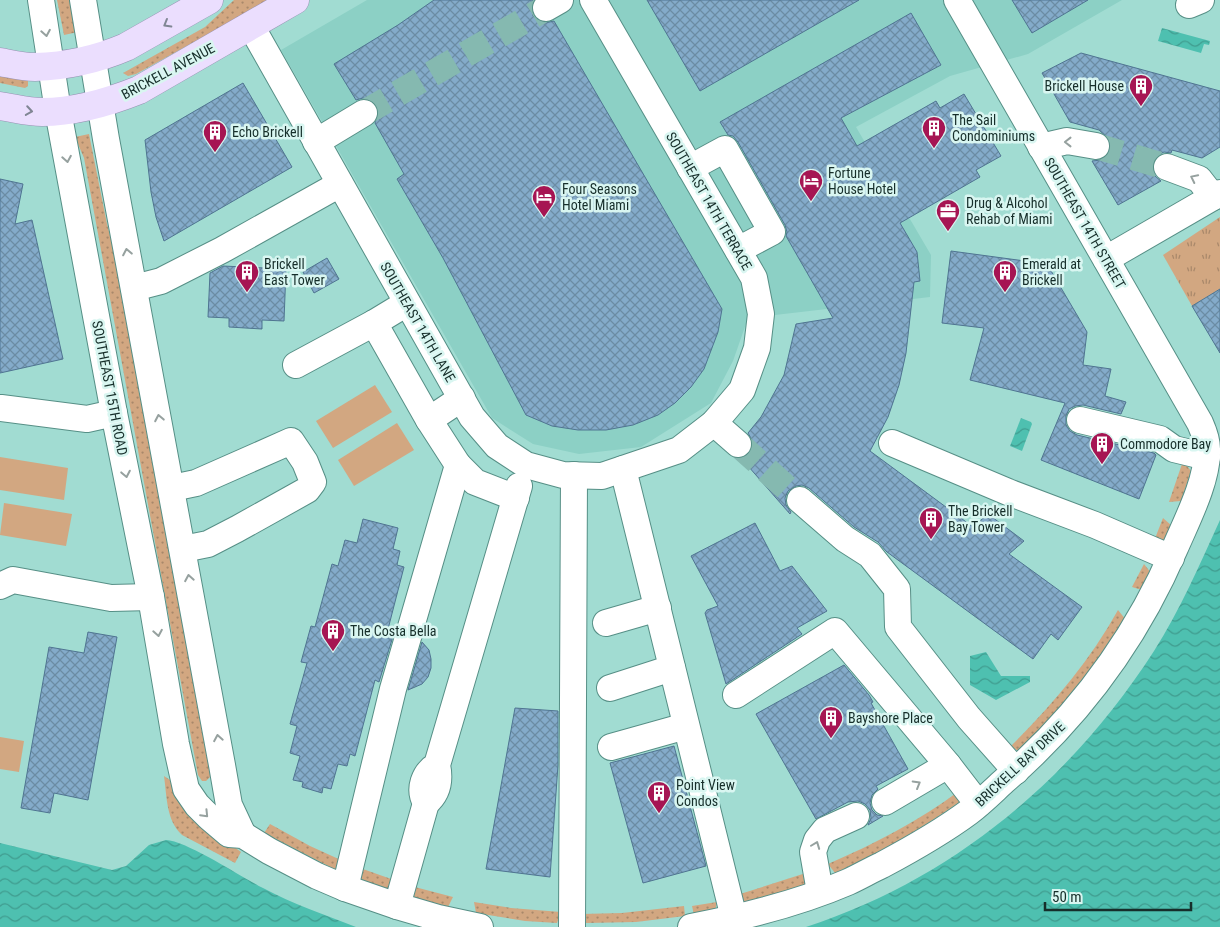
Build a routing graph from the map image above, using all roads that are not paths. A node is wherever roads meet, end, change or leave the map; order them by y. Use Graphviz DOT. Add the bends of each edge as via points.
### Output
graph roads {
  1 [pos="41,0"];
  2 [pos="83,0"];
  3 [pos="209,0"];
  4 [pos="296,0"];
  5 [pos="593,0"];
  6 [pos="957,0"];
  7 [pos="251,26"];
  8 [pos="93,58"];
  9 [pos="0,62"];
  10 [pos="52,66"];
  11 [pos="100,104"];
  12 [pos="0,106"];
  13 [pos="58,111"];
  14 [pos="364,113"];
  15 [pos="316,142"];
  16 [pos="1096,146"];
  17 [pos="1041,147"];
  18 [pos="1167,167"];
  19 [pos="690,168"];
  20 [pos="340,184"];
  21 [pos="1217,195"];
  22 [pos="738,250"];
  23 [pos="1106,259"];
  24 [pos="134,288"];
  25 [pos="407,303"];
  26 [pos="374,323"];
  27 [pos="296,365"];
  28 [pos="462,398"];
  29 [pos="1,408"];
  30 [pos="114,413"];
  31 [pos="429,420"];
  32 [pos="1080,420"];
  33 [pos="714,423"];
  34 [pos="892,443"];
  35 [pos="738,444"];
  36 [pos="679,450"];
  37 [pos="1207,453"];
  38 [pos="458,465"];
  39 [pos="623,469"];
  40 [pos="574,476"];
  41 [pos="172,488"];
  42 [pos="800,500"];
  43 [pos="184,550"];
  44 [pos="1170,558"];
  45 [pos="0,586"];
  46 [pos="151,597"];
  47 [pos="658,608"];
  48 [pos="606,623"];
  49 [pos="672,668"];
  50 [pos="610,688"];
  51 [pos="736,695"];
  52 [pos="686,726"];
  53 [pos="611,747"];
  54 [pos="948,765"];
  55 [pos="1016,771"];
  56 [pos="223,773"];
  57 [pos="182,776"];
  58 [pos="885,802"];
  59 [pos="978,804"];
  60 [pos="856,816"];
  61 [pos="243,835"];
  62 [pos="348,876"];
  63 [pos="820,892"];
  64 [pos="397,906"];
  65 [pos="734,918"];
  66 [pos="480,927"];
  67 [pos="572,927"];
  68 [pos="691,927"];
  1 -- 10 [label="street, SOUTHEAST 15TH ROAD, one-way"];
  2 -- 8 [label="street"];
  3 -- 8 [label="main road, one-way" via="126,47"];
  4 -- 7 [label="main road, BRICKELL AVENUE"];
  5 -- 19 [label="street, SOUTHEAST 14TH TERRACE"];
  6 -- 17 [label="street, SOUTHEAST 14TH STREET"];
  7 -- 11 [label="main road, BRICKELL AVENUE" via="139,90"];
  7 -- 15 [label="street, SOUTHEAST 14TH LANE"];
  8 -- 10 [label="main road"];
  8 -- 11 [label="street"];
  9 -- 10 [label="main road"];
  10 -- 13 [label="street, SOUTHEAST 15TH ROAD"];
  11 -- 13 [label="main road, BRICKELL AVENUE"];
  24 -- 11 [label="street, one-way"];
  12 -- 13 [label="main road, BRICKELL AVENUE, one-way"];
  13 -- 30 [label="street, SOUTHEAST 15TH ROAD, one-way"];
  14 -- 15 [label="street"];
  15 -- 20 [label="street, SOUTHEAST 14TH LANE"];
  16 -- 17 [label="street, one-way" via="1067,141"];
  17 -- 23 [label="street, SOUTHEAST 14TH STREET"];
  21 -- 18 [label="street, one-way" via="1199,179"];
  19 -- 22 [label="street, SOUTHEAST 14TH TERRACE"];
  19 -- 22 [label="street" via="725,149 772,232"];
  20 -- 24 [label="street" via="161,281"];
  20 -- 25 [label="street, SOUTHEAST 14TH LANE"];
  21 -- 23 [label="street"];
  22 -- 33 [label="street, SOUTHEAST 14TH TERRACE" via="754,278 761,314 757,348 742,390"];
  23 -- 37 [label="street, SOUTHEAST 14TH STREET" via="1200,423"];
  41 -- 24 [label="street, one-way"];
  25 -- 26 [label="street"];
  25 -- 28 [label="street, SOUTHEAST 14TH LANE"];
  26 -- 27 [label="street"];
  26 -- 31 [label="street"];
  28 -- 31 [label="street"];
  28 -- 40 [label="street, SOUTHEAST 14TH LANE" via="472,417 497,446 526,465"];
  29 -- 30 [label="street" via="87,419"];
  30 -- 46 [label="street, SOUTHEAST 15TH ROAD, one-way"];
  31 -- 38 [label="street"];
  32 -- 37 [label="street" via="1160,439 1174,449"];
  33 -- 35 [label="street"];
  33 -- 36 [label="street, SOUTHEAST 14TH TERRACE"];
  34 -- 44 [label="street"];
  36 -- 39 [label="street, SOUTHEAST 14TH LANE"];
  37 -- 44 [label="street, BRICKELL BAY DRIVE" via="1196,498"];
  38 -- 62 [label="street" via="393,689"];
  38 -- 64 [label="street" via="475,482 518,492 437,765 426,774 422,794 426,803"];
  39 -- 40 [label="street, SOUTHEAST 14TH LANE" via="602,476"];
  39 -- 47 [label="street"];
  40 -- 67 [label="street"];
  41 -- 43 [label="street"];
  41 -- 43 [label="street" via="196,482 291,440 313,482 307,490 237,530 208,544"];
  42 -- 55 [label="street" via="845,539 870,555 897,589 898,627 969,718"];
  56 -- 43 [label="street, one-way"];
  44 -- 55 [label="street, BRICKELL BAY DRIVE" via="1145,610 1107,669 1070,717"];
  45 -- 46 [label="street" via="13,580 111,598"];
  46 -- 57 [label="street, SOUTHEAST 15TH ROAD, one-way"];
  47 -- 48 [label="street"];
  47 -- 49 [label="street"];
  49 -- 50 [label="street"];
  49 -- 52 [label="street"];
  51 -- 54 [label="street" via="835,631"];
  52 -- 53 [label="street"];
  52 -- 65 [label="street"];
  58 -- 54 [label="street, one-way"];
  54 -- 59 [label="street"];
  55 -- 59 [label="street, BRICKELL BAY DRIVE"];
  56 -- 57 [label="street" via="209,789 199,788"];
  56 -- 61 [label="street" via="229,805"];
  57 -- 61 [label="street, SOUTHEAST 15TH ROAD, one-way" via="190,796 208,818 230,834"];
  59 -- 63 [label="street, BRICKELL BAY DRIVE" via="909,851 848,882"];
  63 -- 60 [label="street, one-way" via="813,852 816,840 826,830"];
  61 -- 62 [label="street" via="302,868"];
  62 -- 64 [label="street"];
  63 -- 65 [label="street, BRICKELL BAY DRIVE" via="774,909"];
  64 -- 66 [label="street"];
  65 -- 68 [label="street, BRICKELL BAY DRIVE"];
}
